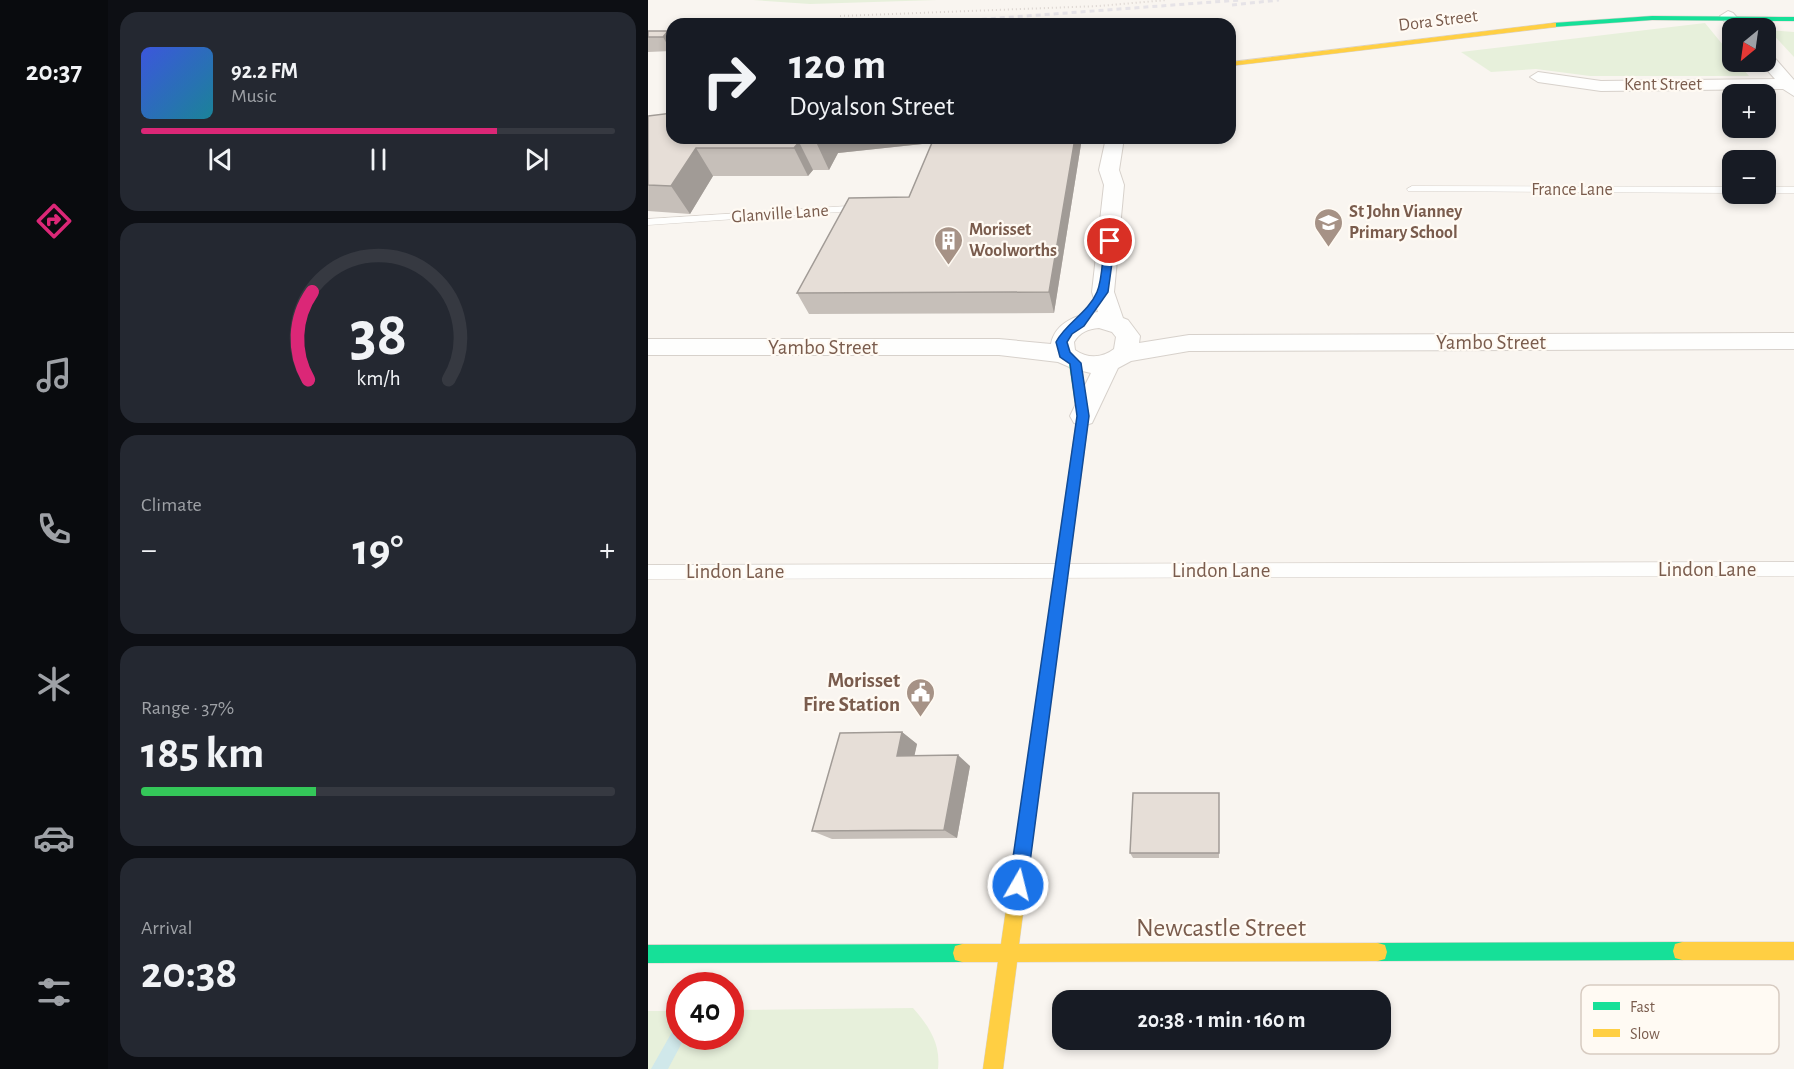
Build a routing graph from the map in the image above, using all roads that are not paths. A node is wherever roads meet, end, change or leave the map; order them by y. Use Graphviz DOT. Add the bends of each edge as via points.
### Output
graph roads {
  1 [pos="1728,16"];
  2 [pos="1794,19"];
  3 [pos="1236,63"];
  4 [pos="1776,70"];
  5 [pos="1538,77"];
  6 [pos="1791,88"];
  7 [pos="1114,144"];
  8 [pos="1129,144"];
  9 [pos="1114,185"];
  10 [pos="1412,189"];
  11 [pos="1722,190"];
  12 [pos="1776,190"];
  13 [pos="1794,190"];
  14 [pos="879,207"];
  15 [pos="648,222"];
  16 [pos="1103,292"];
  17 [pos="1794,341"];
  18 [pos="1117,342"];
  19 [pos="1072,343"];
  20 [pos="648,347"];
  21 [pos="1083,416"];
  22 [pos="1794,569"];
  23 [pos="1062,571"];
  24 [pos="648,572"];
  25 [pos="1794,951"];
  26 [pos="1009,953"];
  27 [pos="648,954"];
  28 [pos="993,1069"];
  1 -- 2 [label="street, Dora Street"];
  1 -- 3 [label="street, Dora Street" via="1581,22"];
  4 -- 6 [label="street"];
  5 -- 6 [label="street, Kent Street" via="1601,86"];
  7 -- 9 [label="street" via="1109,170"];
  8 -- 9 [label="street" via="1125,171"];
  9 -- 16 [label="street"];
  10 -- 11 [label="lane, France Lane"];
  12 -- 13 [label="lane"];
  14 -- 15 [label="lane, Glanville Lane"];
  16 -- 18 [label="street"];
  16 -- 19 [label="street"];
  17 -- 18 [label="street, Yambo Street"];
  18 -- 19 [label="street" via="1097,320"];
  18 -- 19 [label="street" via="1092,366"];
  18 -- 21 [label="street"];
  19 -- 20 [label="street, Yambo Street" via="999,347"];
  19 -- 21 [label="street"];
  21 -- 23 [label="street"];
  22 -- 23 [label="lane, Lindon Lane"];
  23 -- 24 [label="lane, Lindon Lane"];
  23 -- 26 [label="street"];
  25 -- 26 [label="street, Newcastle Street"];
  26 -- 27 [label="street, Newcastle Street"];
  26 -- 28 [label="street"];
}
